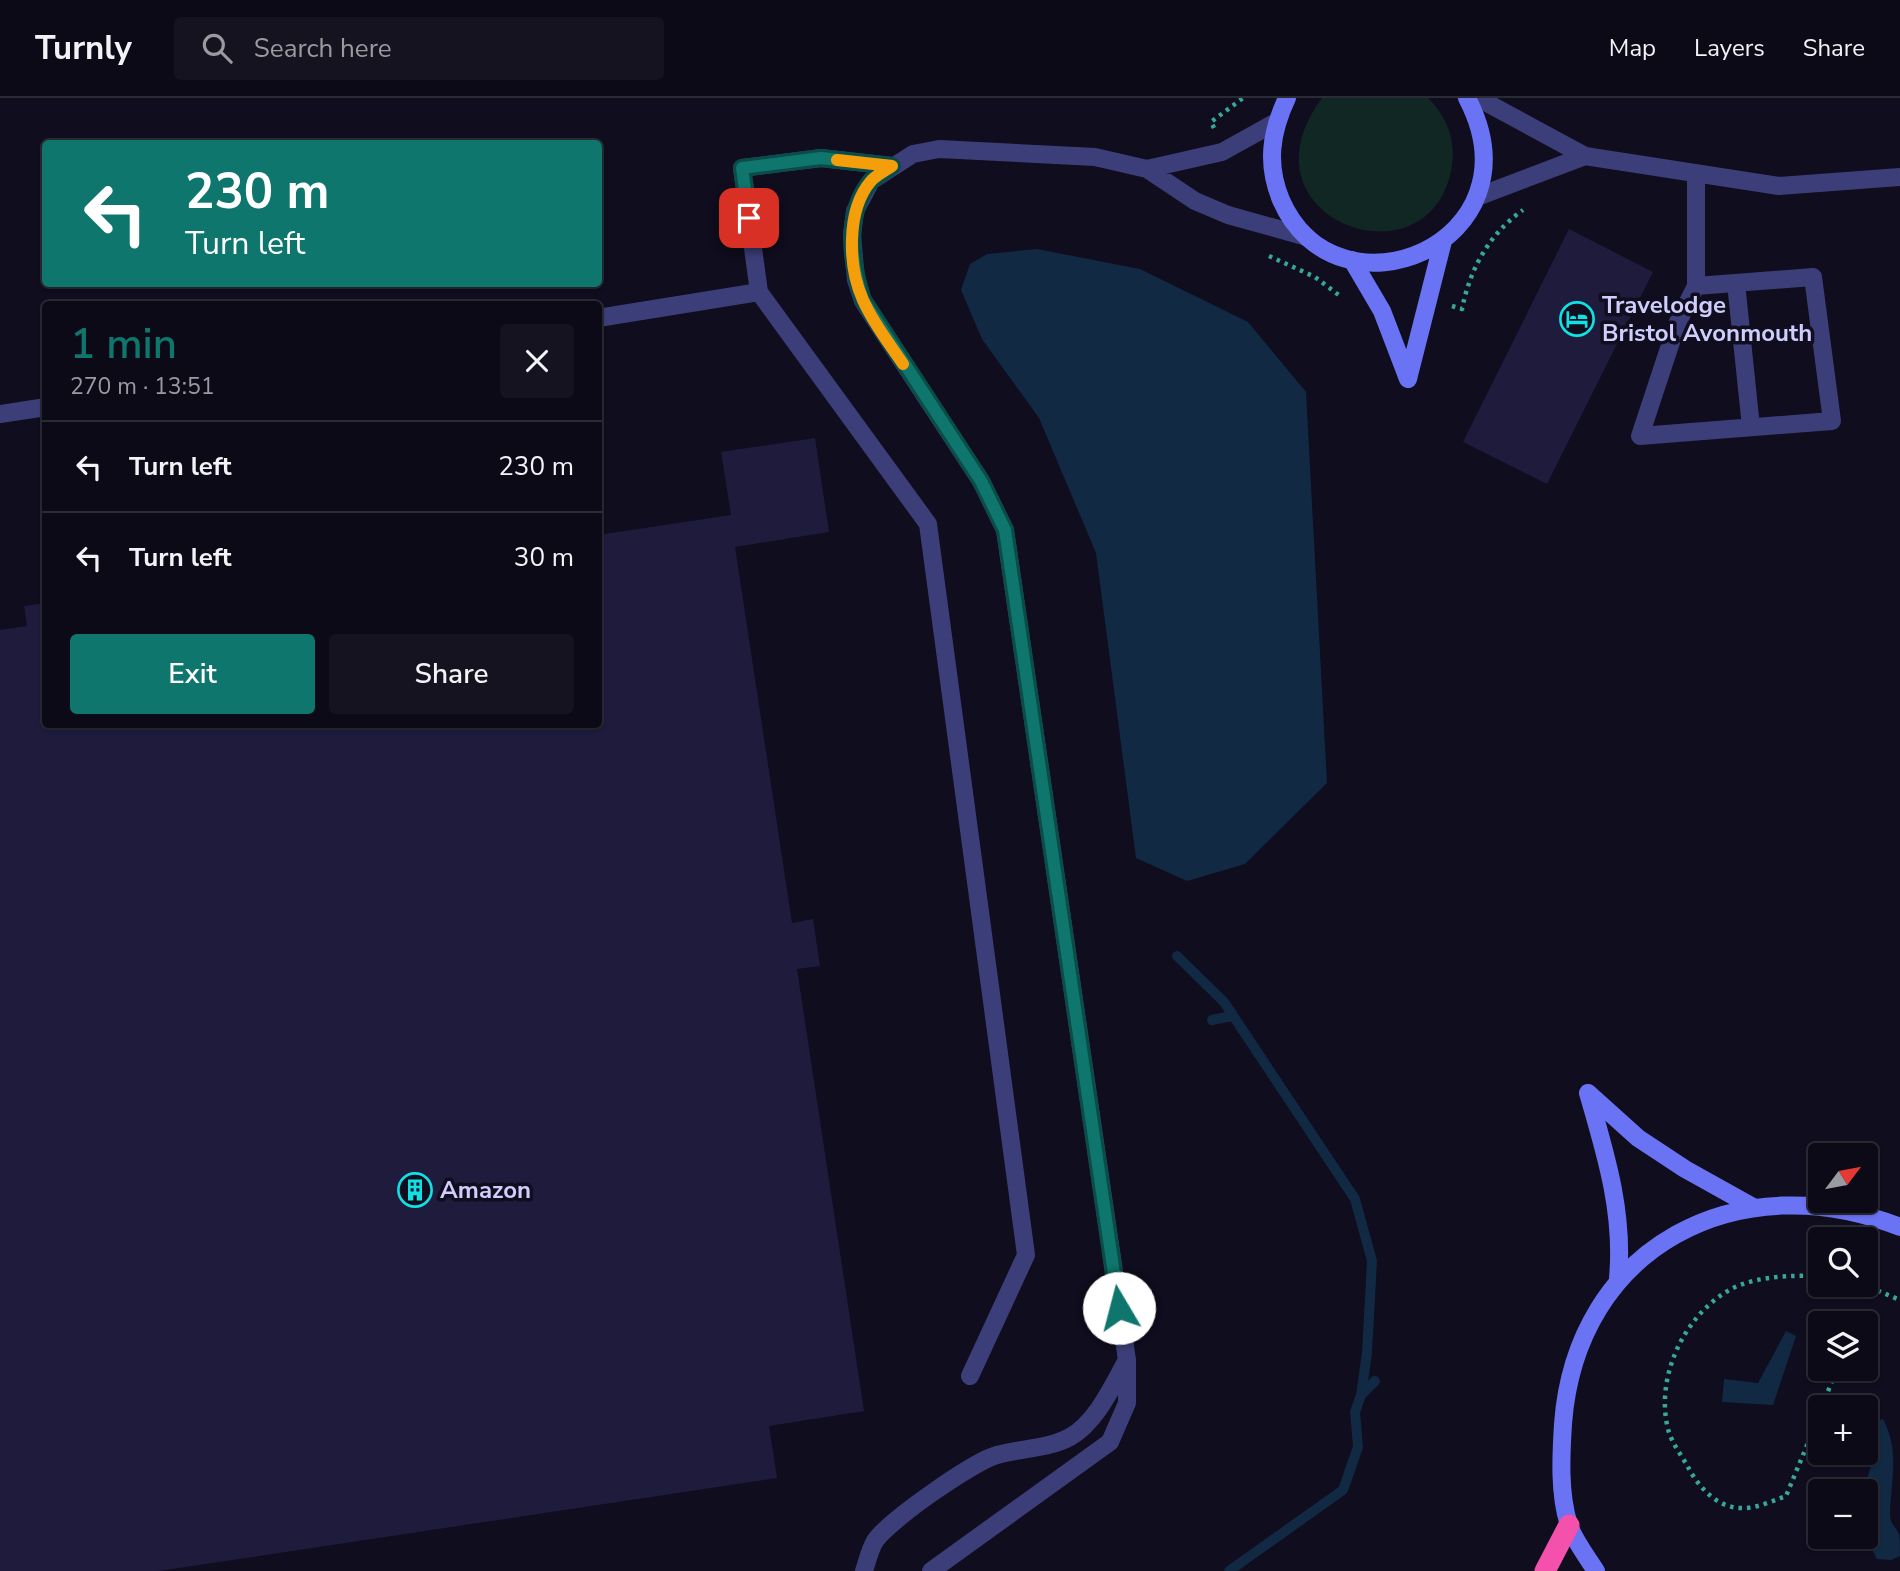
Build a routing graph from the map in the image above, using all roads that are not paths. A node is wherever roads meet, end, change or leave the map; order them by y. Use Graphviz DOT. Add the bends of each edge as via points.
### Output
graph roads {
  1 [pos="1287,98"];
  2 [pos="1467,98"];
  3 [pos="1478,98"];
  4 [pos="1276,122"];
  5 [pos="1584,156"];
  6 [pos="892,166"];
  7 [pos="1147,169"];
  8 [pos="1696,174"];
  9 [pos="1900,177"];
  10 [pos="1477,197"];
  11 [pos="1307,237"];
  12 [pos="1443,241"];
  13 [pos="1352,260"];
  14 [pos="1736,283"];
  15 [pos="1696,286"];
  16 [pos="759,292"];
  17 [pos="602,316"];
  18 [pos="42,408"];
  19 [pos="0,414"];
  20 [pos="1751,427"];
  21 [pos="1755,1208"];
  22 [pos="1900,1227"];
  23 [pos="1618,1278"];
  24 [pos="1127,1360"];
  25 [pos="970,1376"];
  26 [pos="1569,1525"];
  27 [pos="864,1571"];
  28 [pos="931,1571"];
  29 [pos="1545,1571"];
  30 [pos="1595,1571"];
  1 -- 4 [label="street"];
  2 -- 10 [label="street" via="1480,124 1486,160"];
  3 -- 5 [label="street"];
  4 -- 7 [label="street" via="1222,152"];
  4 -- 11 [label="street" via="1270,153 1274,184 1287,213"];
  5 -- 8 [label="street"];
  5 -- 10 [label="street"];
  6 -- 7 [label="street" via="913,154 939,149 1095,157"];
  6 -- 16 [label="street" via="821,158 742,168"];
  6 -- 24 [label="street" via="871,181 855,211 856,280 869,311 981,481 1005,530"];
  7 -- 11 [label="street" via="1195,201"];
  8 -- 9 [label="street" via="1779,186"];
  8 -- 15 [label="street"];
  10 -- 12 [label="street" via="1463,221"];
  11 -- 13 [label="street"];
  12 -- 13 [label="street" via="1416,256 1384,263"];
  12 -- 13 [label="street" via="1408,379 1382,312"];
  14 -- 15 [label="street"];
  14 -- 20 [label="street"];
  14 -- 20 [label="street" via="1813,277 1832,421"];
  15 -- 20 [label="street" via="1677,324 1640,436"];
  16 -- 17 [label="street"];
  16 -- 25 [label="street" via="928,524 1026,1255"];
  18 -- 19 [label="street"];
  21 -- 22 [label="street" via="1826,1206"];
  21 -- 23 [label="street" via="1703,1220 1654,1246"];
  21 -- 23 [label="street" via="1638,1138 1588,1093 1617,1200 1622,1241"];
  23 -- 26 [label="street" via="1580,1342 1565,1400 1560,1459"];
  24 -- 27 [label="street" via="1096,1409 1072,1436 971,1466 892,1524 875,1541"];
  24 -- 28 [label="street" via="1128,1403 1110,1442"];
  26 -- 29 [label="highway"];
  26 -- 30 [label="street"];
}
